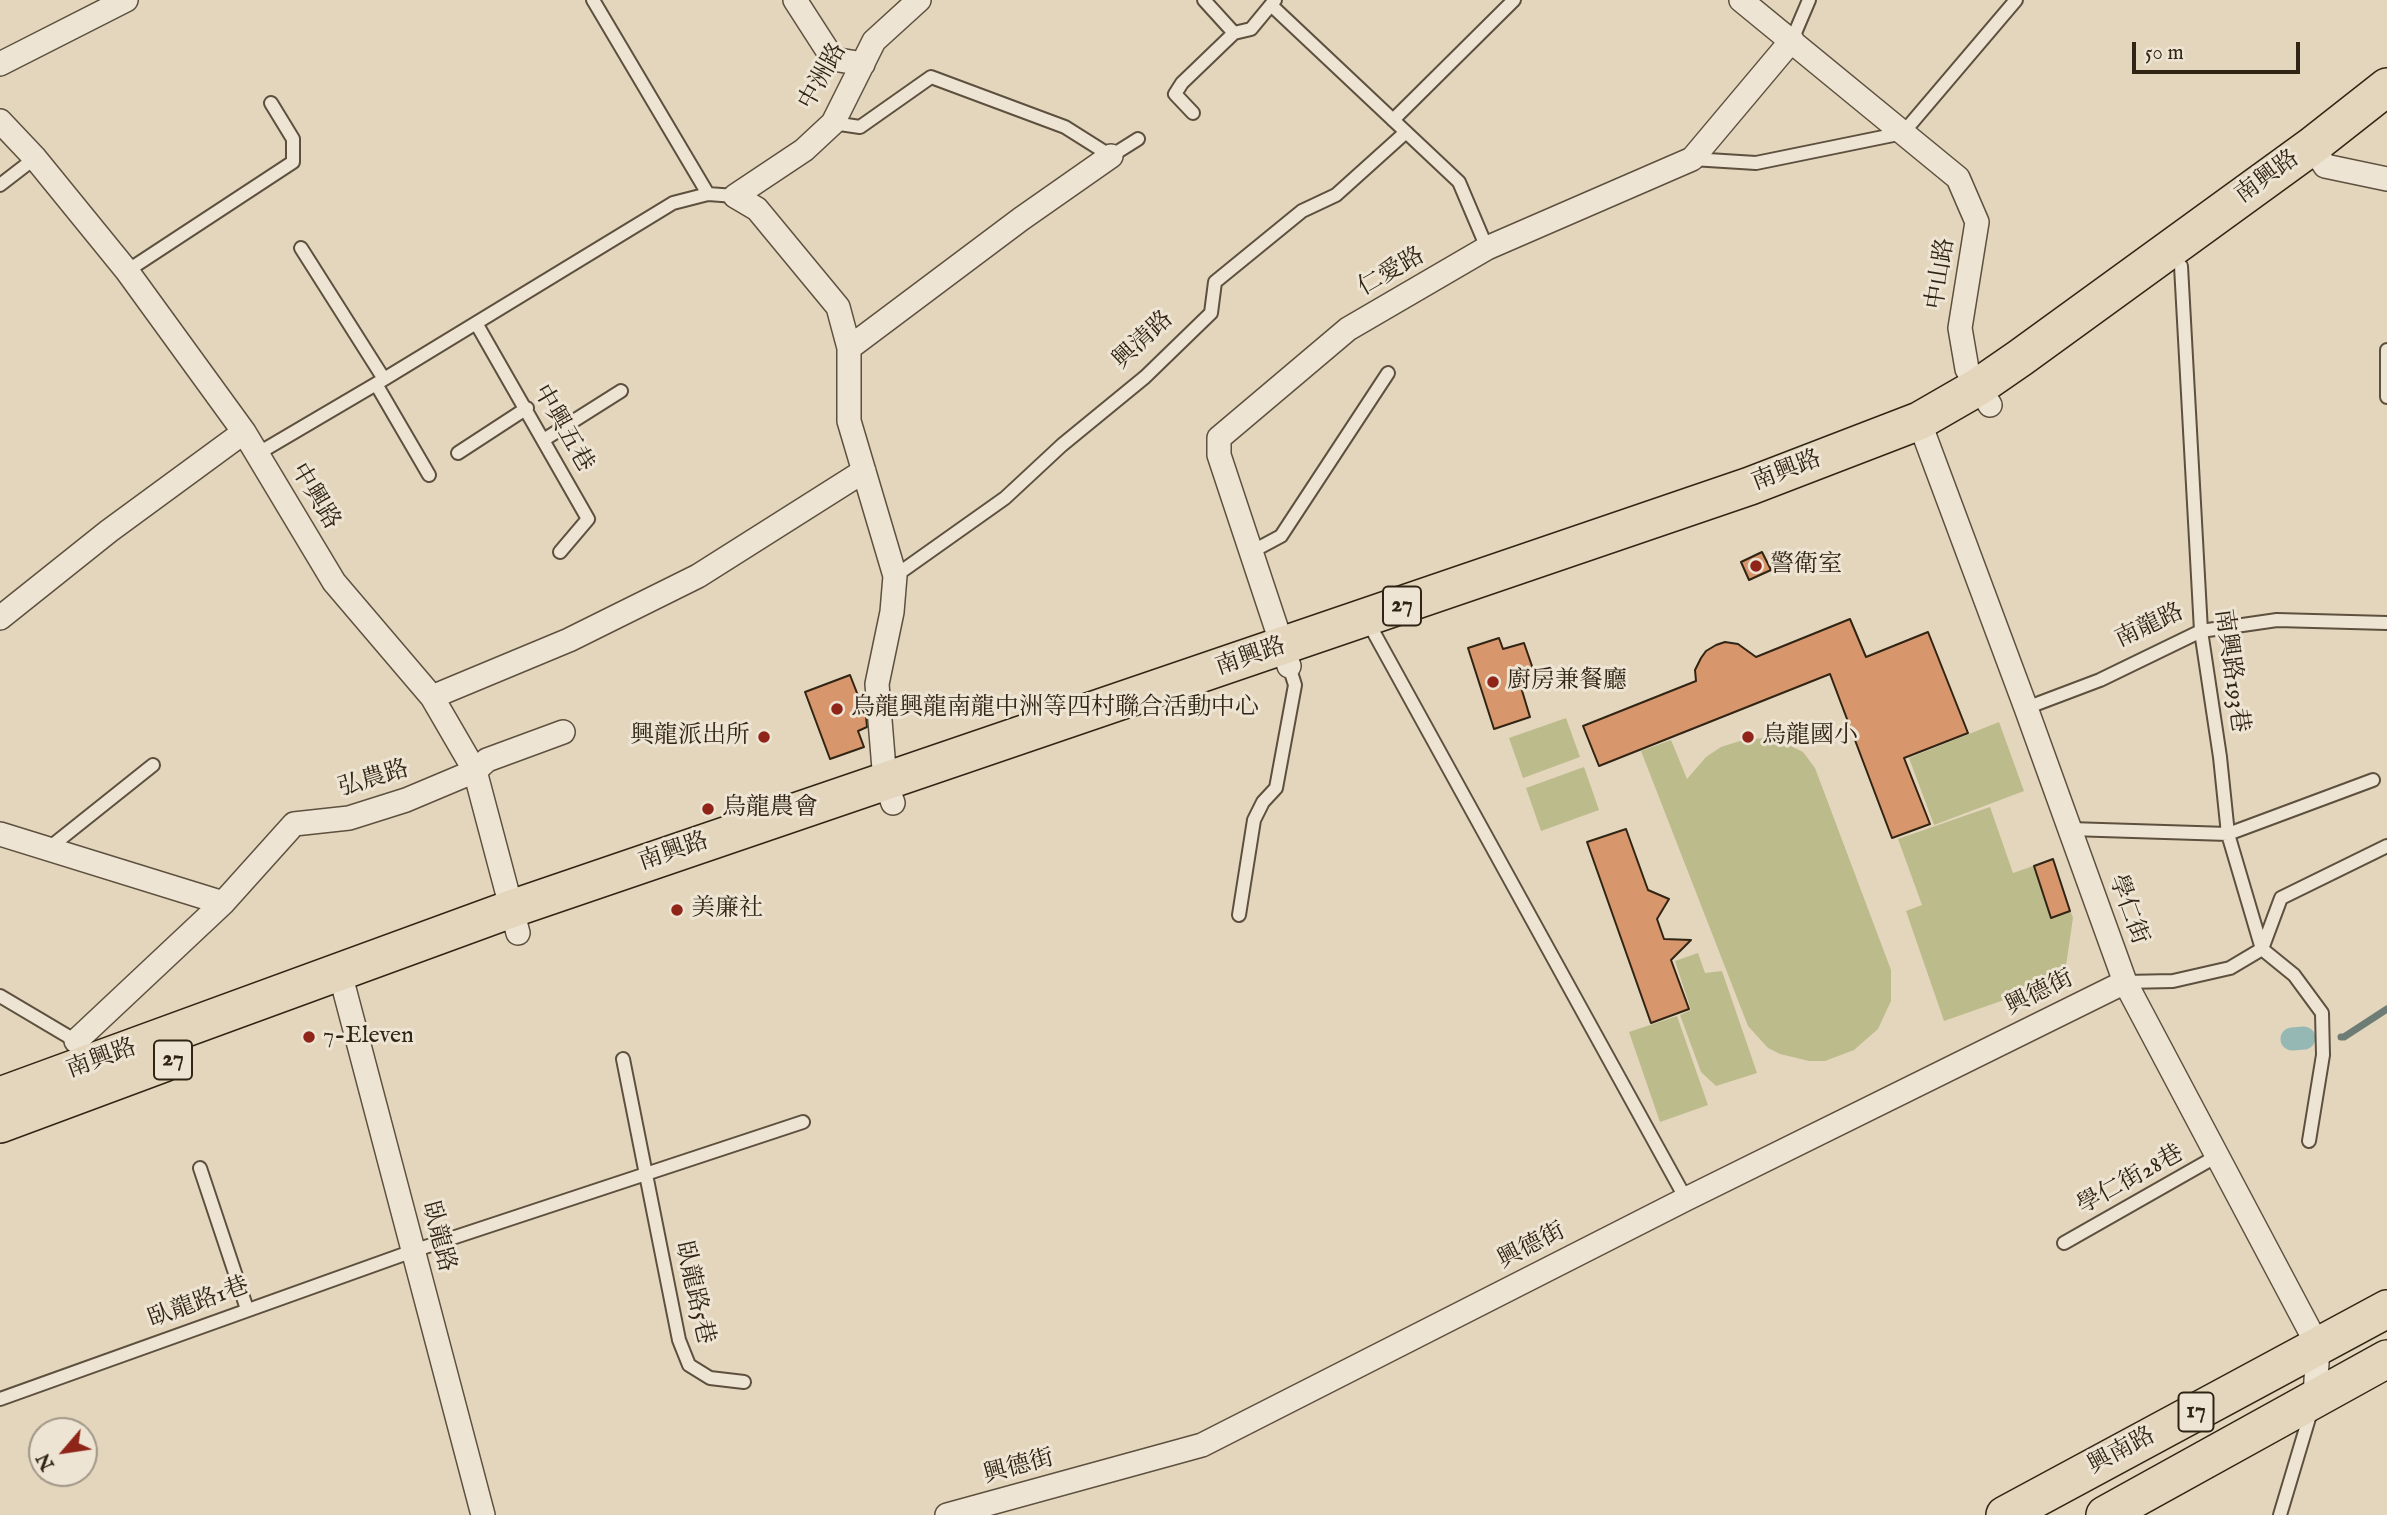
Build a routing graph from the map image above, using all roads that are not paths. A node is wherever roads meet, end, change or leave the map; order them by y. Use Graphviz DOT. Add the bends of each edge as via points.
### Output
graph roads {
  1 [pos="593,0"];
  2 [pos="795,0"];
  3 [pos="919,0"];
  4 [pos="1204,0"];
  5 [pos="1514,0"];
  6 [pos="1741,0"];
  7 [pos="1809,0"];
  8 [pos="2016,0"];
  9 [pos="113,3"];
  10 [pos="1273,3"];
  11 [pos="1234,33"];
  12 [pos="1792,40"];
  13 [pos="0,64"];
  14 [pos="863,64"];
  15 [pos="2387,88"];
  16 [pos="271,103"];
  17 [pos="1193,113"];
  18 [pos="2387,118"];
  19 [pos="1393,120"];
  20 [pos="0,121"];
  21 [pos="833,123"];
  22 [pos="1406,132"];
  23 [pos="1903,133"];
  24 [pos="1138,139"];
  25 [pos="1111,156"];
  26 [pos="2319,156"];
  27 [pos="35,158"];
  28 [pos="1692,159"];
  29 [pos="2387,179"];
  30 [pos="0,185"];
  31 [pos="708,194"];
  32 [pos="734,196"];
  33 [pos="301,248"];
  34 [pos="1487,248"];
  35 [pos="2181,267"];
  36 [pos="127,271"];
  37 [pos="476,323"];
  38 [pos="849,348"];
  39 [pos="2387,350"];
  40 [pos="1388,373"];
  41 [pos="380,382"];
  42 [pos="621,391"];
  43 [pos="1984,396"];
  44 [pos="2387,397"];
  45 [pos="527,408"];
  46 [pos="244,432"];
  47 [pos="1924,432"];
  48 [pos="545,439"];
  49 [pos="458,453"];
  50 [pos="257,454"];
  51 [pos="864,471"];
  52 [pos="429,475"];
  53 [pos="1253,551"];
  54 [pos="560,552"];
  55 [pos="895,576"];
  56 [pos="0,618"];
  57 [pos="2387,623"];
  58 [pos="1370,627"];
  59 [pos="2201,631"];
  60 [pos="1286,657"];
  61 [pos="432,696"];
  62 [pos="2026,708"];
  63 [pos="562,732"];
  64 [pos="153,765"];
  65 [pos="475,771"];
  66 [pos="2373,780"];
  67 [pos="889,792"];
  68 [pos="2070,829"];
  69 [pos="0,834"];
  70 [pos="2228,834"];
  71 [pos="2387,846"];
  72 [pos="49,848"];
  73 [pos="223,903"];
  74 [pos="1239,915"];
  75 [pos="514,921"];
  76 [pos="2262,949"];
  77 [pos="2124,982"];
  78 [pos="343,983"];
  79 [pos="0,996"];
  80 [pos="623,1059"];
  81 [pos="85,1066"];
  82 [pos="0,1096"];
  83 [pos="803,1122"];
  84 [pos="0,1124"];
  85 [pos="2309,1141"];
  86 [pos="2217,1156"];
  87 [pos="200,1168"];
  88 [pos="647,1173"];
  89 [pos="1686,1199"];
  90 [pos="2064,1243"];
  91 [pos="413,1251"];
  92 [pos="247,1309"];
  93 [pos="2387,1309"];
  94 [pos="2318,1346"];
  95 [pos="2387,1359"];
  96 [pos="744,1382"];
  97 [pos="2315,1397"];
  98 [pos="0,1399"];
  99 [pos="483,1515"];
  100 [pos="947,1515"];
  101 [pos="2005,1515"];
  102 [pos="2105,1515"];
  103 [pos="2280,1515"];
  1 -- 31 [label="lane"];
  2 -- 14 [label="street" via="833,59"];
  3 -- 14 [label="street, 中洲路" via="874,41"];
  4 -- 11 [label="lane"];
  5 -- 19 [label="lane"];
  6 -- 12 [label="street, 中山路"];
  7 -- 12 [label="lane"];
  8 -- 23 [label="lane"];
  9 -- 13 [label="street"];
  10 -- 11 [label="lane" via="1251,29"];
  10 -- 19 [label="lane"];
  11 -- 17 [label="lane" via="1175,94"];
  12 -- 23 [label="street, 中山路"];
  12 -- 28 [label="street, 仁愛路"];
  14 -- 21 [label="street, 中洲路"];
  15 -- 26 [label="main road, 南興路 / 27"];
  16 -- 36 [label="lane" via="293,139 293,162"];
  18 -- 26 [label="main road, 南興路 / 27"];
  19 -- 22 [label="lane"];
  20 -- 27 [label="street, 中興路"];
  21 -- 25 [label="lane" via="860,127 931,77 1065,127"];
  21 -- 32 [label="street, 中洲路" via="804,150"];
  22 -- 34 [label="lane" via="1459,182"];
  22 -- 55 [label="lane, 興清路" via="1336,195 1302,211 1215,282 1211,313 1005,498"];
  23 -- 28 [label="lane" via="1756,163"];
  23 -- 43 [label="street, 中山路" via="1958,178 1977,222 1961,328 1967,369"];
  24 -- 25 [label="lane"];
  25 -- 38 [label="street"];
  26 -- 29 [label="street"];
  26 -- 35 [label="main road, 南興路 / 27"];
  26 -- 43 [label="main road, 南興路 / 27"];
  27 -- 30 [label="lane"];
  27 -- 36 [label="street, 中興路"];
  28 -- 34 [label="street, 仁愛路"];
  31 -- 32 [label="lane"];
  31 -- 37 [label="lane" via="673,203"];
  32 -- 38 [label="street" via="757,209 838,307"];
  33 -- 41 [label="lane"];
  34 -- 53 [label="street, 仁愛路" via="1348,329 1219,438 1219,455"];
  35 -- 43 [label="main road, 南興路 / 27"];
  35 -- 59 [label="lane, 南興路193巷"];
  36 -- 46 [label="street, 中興路"];
  37 -- 41 [label="lane"];
  37 -- 45 [label="lane, 中興五巷"];
  38 -- 51 [label="street" via="849,421"];
  39 -- 44 [label="lane"];
  40 -- 53 [label="lane" via="1281,536"];
  41 -- 50 [label="lane"];
  41 -- 52 [label="lane"];
  42 -- 48 [label="lane"];
  43 -- 47 [label="main road, 南興路 / 27"];
  45 -- 48 [label="lane, 中興五巷"];
  45 -- 49 [label="lane"];
  46 -- 50 [label="street, 中興路"];
  46 -- 56 [label="street"];
  47 -- 58 [label="main road, 南興路 / 27" via="1750,486"];
  47 -- 62 [label="street, 學仁街"];
  48 -- 54 [label="lane, 中興五巷" via="588,519"];
  50 -- 61 [label="street, 中興路" via="334,582"];
  51 -- 55 [label="street"];
  51 -- 61 [label="street" via="698,576 569,640"];
  53 -- 60 [label="street, 仁愛路"];
  55 -- 67 [label="street" via="877,684"];
  57 -- 59 [label="lane, 南龍路" via="2277,620"];
  58 -- 60 [label="main road, 南興路 / 27"];
  58 -- 89 [label="lane"];
  59 -- 62 [label="lane, 南龍路" via="2100,680"];
  59 -- 70 [label="lane, 南興路193巷"];
  60 -- 67 [label="main road, 南興路 / 27"];
  60 -- 74 [label="lane" via="1295,685 1276,788 1254,820"];
  61 -- 65 [label="street, 中興路"];
  62 -- 68 [label="street, 學仁街"];
  63 -- 65 [label="street, 弘農路" via="487,760"];
  64 -- 72 [label="lane"];
  65 -- 73 [label="street, 弘農路" via="349,818 294,824"];
  65 -- 75 [label="street, 中興路"];
  66 -- 70 [label="lane"];
  67 -- 75 [label="main road, 南興路 / 27"];
  68 -- 70 [label="lane"];
  68 -- 77 [label="street, 學仁街"];
  69 -- 72 [label="street"];
  70 -- 76 [label="lane, 南興路193巷"];
  71 -- 76 [label="lane" via="2281,898"];
  72 -- 73 [label="street"];
  73 -- 81 [label="street, 弘農路"];
  75 -- 78 [label="main road, 南興路 / 27"];
  76 -- 77 [label="lane" via="2230,968 2174,981"];
  76 -- 85 [label="lane" via="2294,975 2322,1013 2323,1055"];
  77 -- 86 [label="street, 學仁街"];
  77 -- 89 [label="street, 興德街"];
  78 -- 81 [label="main road, 南興路 / 27"];
  78 -- 91 [label="street, 臥龍路"];
  79 -- 81 [label="lane"];
  80 -- 88 [label="lane, 臥龍路5巷"];
  81 -- 82 [label="main road, 南興路 / 27"];
  81 -- 84 [label="main road, 南興路 / 27"];
  83 -- 88 [label="lane"];
  86 -- 90 [label="lane, 學仁街28巷"];
  86 -- 94 [label="street, 學仁街"];
  87 -- 92 [label="lane"];
  88 -- 91 [label="lane"];
  88 -- 96 [label="lane, 臥龍路5巷" via="679,1340 690,1365 710,1378"];
  89 -- 100 [label="street, 興德街" via="1202,1445"];
  91 -- 92 [label="lane, 臥龍路1巷"];
  91 -- 99 [label="street, 臥龍路"];
  92 -- 98 [label="lane, 臥龍路1巷"];
  93 -- 94 [label="main road, 興南路 / 17"];
  94 -- 97 [label="street"];
  94 -- 101 [label="main road, 興南路 / 17"];
  95 -- 97 [label="main road, 興南路 / 17"];
  97 -- 102 [label="main road, 興南路 / 17"];
  97 -- 103 [label="lane"];
}
